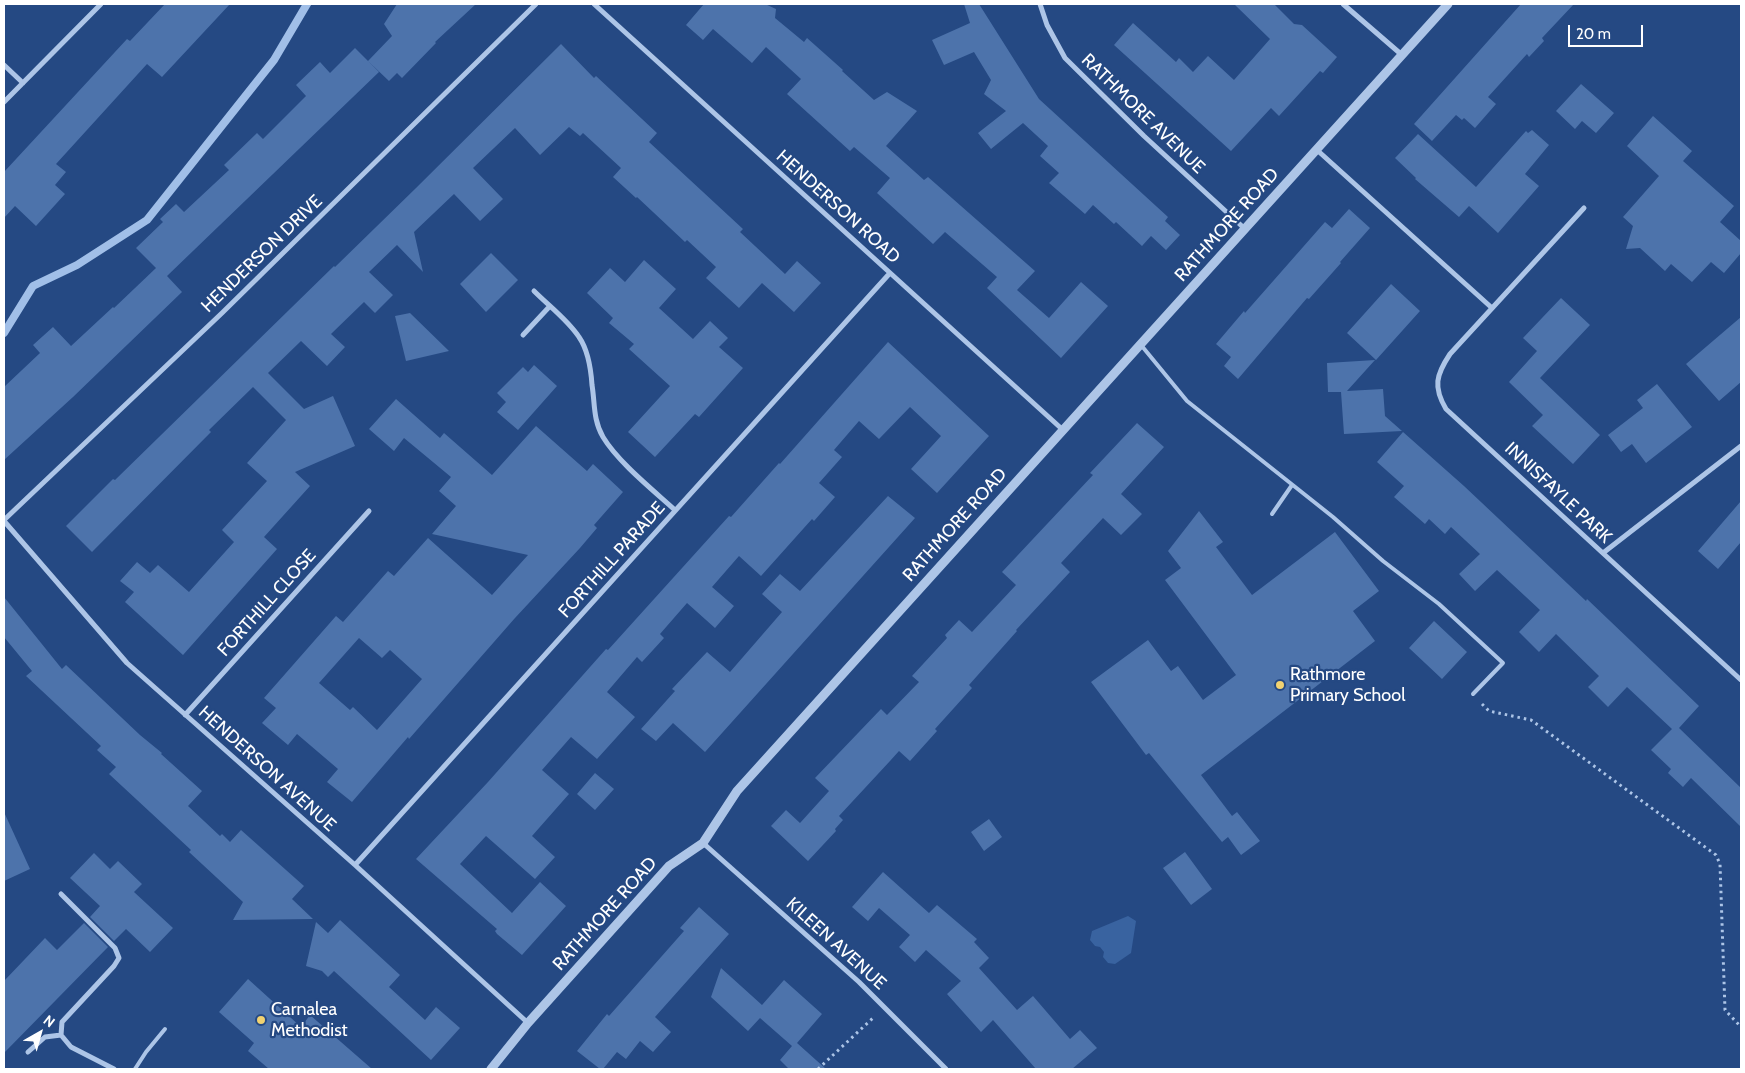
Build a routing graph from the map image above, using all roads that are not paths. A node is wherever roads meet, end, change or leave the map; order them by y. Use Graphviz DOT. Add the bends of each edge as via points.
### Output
graph roads {
  1 [pos="101,4"];
  2 [pos="536,4"];
  3 [pos="594,4"];
  4 [pos="1040,4"];
  5 [pos="1343,4"];
  6 [pos="1448,4"];
  7 [pos="1402,55"];
  8 [pos="4,65"];
  9 [pos="23,83"];
  10 [pos="4,102"];
  11 [pos="1317,150"];
  12 [pos="1584,208"];
  13 [pos="1245,229"];
  14 [pos="890,273"];
  15 [pos="534,291"];
  16 [pos="550,306"];
  17 [pos="1492,308"];
  18 [pos="523,335"];
  19 [pos="1141,344"];
  20 [pos="1063,430"];
  21 [pos="1741,446"];
  22 [pos="1292,485"];
  23 [pos="675,510"];
  24 [pos="369,511"];
  25 [pos="1272,514"];
  26 [pos="4,520"];
  27 [pos="1603,553"];
  28 [pos="1741,680"];
  29 [pos="1473,694"];
  30 [pos="185,715"];
  31 [pos="703,843"];
  32 [pos="355,865"];
  33 [pos="61,894"];
  34 [pos="528,1023"];
  35 [pos="165,1029"];
  36 [pos="61,1035"];
  37 [pos="28,1052"];
  38 [pos="114,1069"];
  39 [pos="135,1069"];
  40 [pos="491,1069"];
  41 [pos="946,1069"];
  1 -- 9 [label="street"];
  2 -- 26 [label="street, HENDERSON DRIVE" via="222,313"];
  3 -- 14 [label="street, HENDERSON ROAD"];
  4 -- 13 [label="street, RATHMORE AVENUE" via="1065,58"];
  5 -- 7 [label="street"];
  6 -- 7 [label="street, RATHMORE ROAD"];
  7 -- 11 [label="street, RATHMORE ROAD"];
  8 -- 9 [label="street"];
  9 -- 10 [label="street"];
  11 -- 13 [label="street, RATHMORE ROAD"];
  11 -- 17 [label="street"];
  12 -- 17 [label="street, INNISFAYLE PARK"];
  13 -- 19 [label="street, RATHMORE ROAD"];
  14 -- 20 [label="street, HENDERSON ROAD"];
  14 -- 23 [label="street, FORTHILL PARADE"];
  15 -- 16 [label="street"];
  16 -- 18 [label="street"];
  16 -- 23 [label="street" via="583,345 593,386 594,413 603,437 620,458"];
  17 -- 27 [label="street, INNISFAYLE PARK" via="1440,369 1437,386 1440,399 1446,409"];
  19 -- 20 [label="street, RATHMORE ROAD"];
  19 -- 22 [label="lane" via="1187,401"];
  20 -- 31 [label="street, RATHMORE ROAD" via="737,791"];
  21 -- 27 [label="street"];
  22 -- 25 [label="lane"];
  22 -- 29 [label="lane" via="1439,604 1503,664"];
  23 -- 32 [label="street, FORTHILL PARADE"];
  24 -- 30 [label="street, FORTHILL CLOSE"];
  26 -- 30 [label="street, HENDERSON AVENUE" via="127,663"];
  27 -- 28 [label="street, INNISFAYLE PARK"];
  30 -- 32 [label="street, HENDERSON AVENUE"];
  31 -- 34 [label="street, RATHMORE ROAD" via="669,866"];
  31 -- 41 [label="street, KILEEN AVENUE" via="860,982"];
  32 -- 34 [label="street, HENDERSON AVENUE"];
  33 -- 36 [label="street" via="115,948 119,958 62,1022"];
  34 -- 40 [label="street, RATHMORE ROAD"];
  35 -- 39 [label="lane"];
  36 -- 37 [label="street" via="45,1037"];
  36 -- 38 [label="street" via="71,1047"];
}
